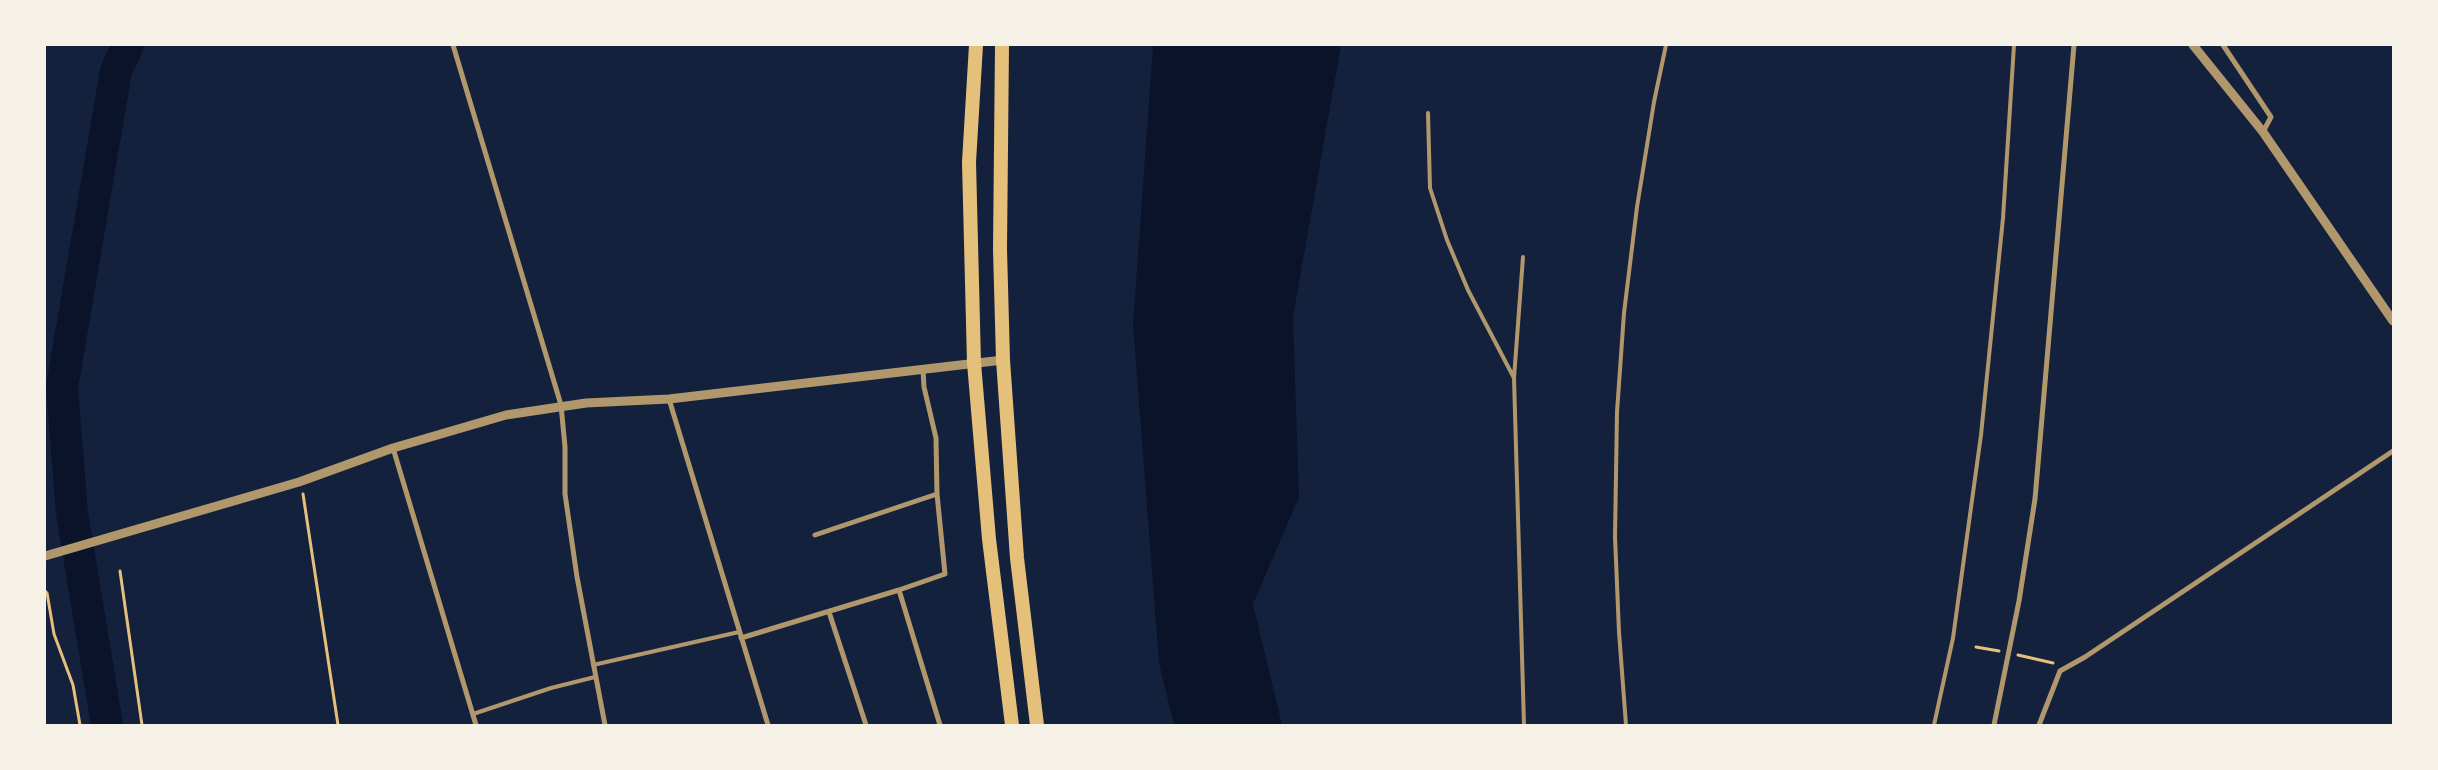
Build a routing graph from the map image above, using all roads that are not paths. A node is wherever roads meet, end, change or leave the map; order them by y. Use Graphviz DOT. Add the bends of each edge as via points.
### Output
graph roads {
  1 [pos="453,45"];
  2 [pos="976,45"];
  3 [pos="1002,45"];
  4 [pos="1666,45"];
  5 [pos="2014,45"];
  6 [pos="2074,45"];
  7 [pos="2193,45"];
  8 [pos="2223,45"];
  9 [pos="1428,113"];
  10 [pos="2263,132"];
  11 [pos="1523,257"];
  12 [pos="2393,321"];
  13 [pos="1003,360"];
  14 [pos="974,363"];
  15 [pos="922,370"];
  16 [pos="1514,378"];
  17 [pos="669,399"];
  18 [pos="561,406"];
  19 [pos="393,448"];
  20 [pos="2393,451"];
  21 [pos="937,494"];
  22 [pos="815,535"];
  23 [pos="45,556"];
  24 [pos="899,590"];
  25 [pos="829,612"];
  26 [pos="739,632"];
  27 [pos="741,638"];
  28 [pos="593,665"];
  29 [pos="595,677"];
  30 [pos="473,714"];
  31 [pos="476,725"];
  32 [pos="605,725"];
  33 [pos="768,725"];
  34 [pos="866,725"];
  35 [pos="940,725"];
  36 [pos="1012,725"];
  37 [pos="1037,725"];
  38 [pos="1524,725"];
  39 [pos="1626,725"];
  40 [pos="1934,725"];
  41 [pos="1994,725"];
  42 [pos="2040,725"];
  1 -- 18 [label="street"];
  2 -- 14 [label="highway" via="969,162"];
  3 -- 13 [label="highway" via="1000,249"];
  4 -- 39 [label="lane" via="1637,207 1624,313 1617,412 1615,537"];
  5 -- 40 [label="lane" via="2003,218 1980,435 1953,638"];
  6 -- 41 [label="street" via="2035,499"];
  7 -- 10 [label="street"];
  8 -- 10 [label="street" via="2271,117"];
  9 -- 16 [label="lane" via="1430,188 1468,290"];
  10 -- 12 [label="street"];
  11 -- 16 [label="lane"];
  13 -- 14 [label="street"];
  13 -- 37 [label="highway" via="1017,558"];
  14 -- 15 [label="street"];
  14 -- 36 [label="highway" via="989,539"];
  15 -- 17 [label="street"];
  15 -- 21 [label="street" via="936,438"];
  16 -- 38 [label="lane"];
  17 -- 18 [label="street"];
  17 -- 26 [label="street"];
  18 -- 19 [label="street" via="506,415"];
  18 -- 28 [label="street" via="565,494 576,577"];
  19 -- 23 [label="street" via="299,482"];
  19 -- 30 [label="street"];
  20 -- 42 [label="street" via="2086,657 2060,671"];
  21 -- 22 [label="street"];
  21 -- 24 [label="street" via="945,574"];
  24 -- 25 [label="street"];
  24 -- 35 [label="street"];
  25 -- 27 [label="street"];
  25 -- 34 [label="street"];
  26 -- 27 [label="street"];
  26 -- 28 [label="lane"];
  27 -- 33 [label="street"];
  28 -- 29 [label="street"];
  29 -- 30 [label="lane" via="550,688"];
  29 -- 32 [label="street"];
  30 -- 31 [label="street"];
}
